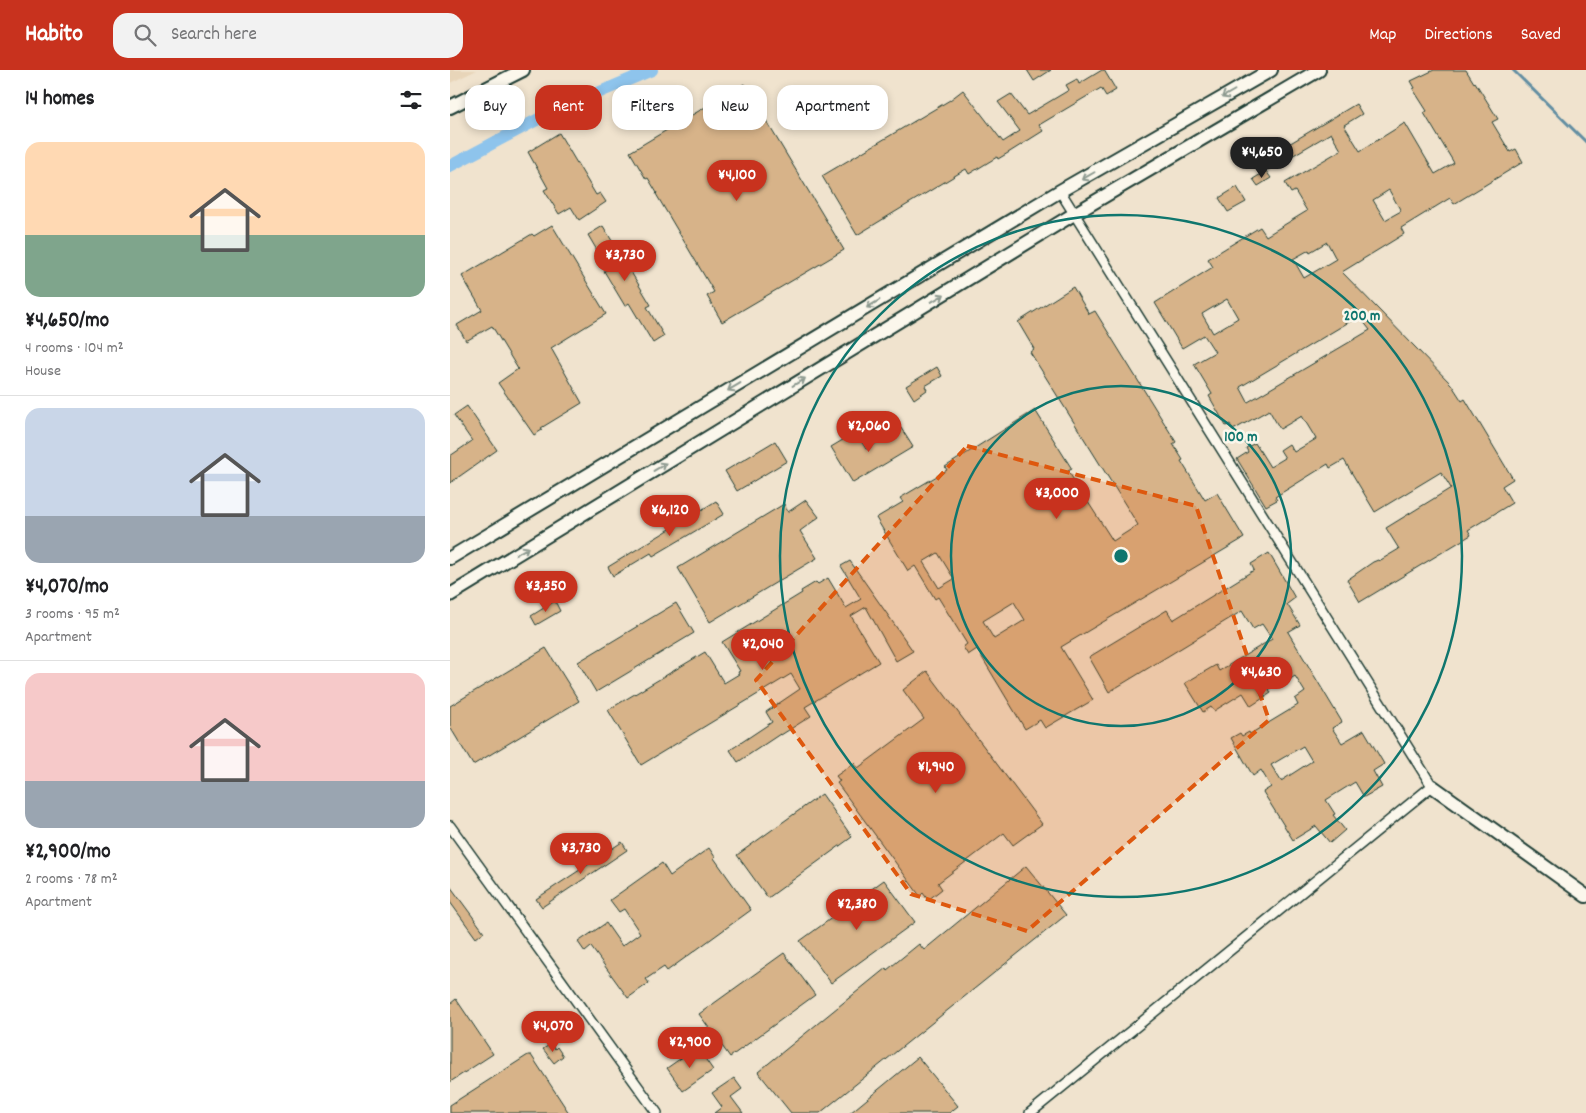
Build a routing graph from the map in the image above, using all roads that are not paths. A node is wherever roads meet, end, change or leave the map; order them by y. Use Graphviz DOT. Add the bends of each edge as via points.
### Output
graph roads {
  1 [pos="522,70"];
  2 [pos="1270,70"];
  3 [pos="1319,70"];
  4 [pos="450,107"];
  5 [pos="1060,192"];
  6 [pos="1074,214"];
  7 [pos="450,558"];
  8 [pos="450,595"];
  9 [pos="1432,786"];
  10 [pos="450,826"];
  11 [pos="1586,896"];
  12 [pos="657,1113"];
  13 [pos="1030,1113"];
  1 -- 4 [label="street"];
  2 -- 5 [label="street, one-way"];
  3 -- 6 [label="street"];
  5 -- 6 [label="street"];
  5 -- 7 [label="street, one-way"];
  8 -- 6 [label="street, one-way"];
  6 -- 9 [label="street"];
  9 -- 11 [label="street"];
  9 -- 13 [label="street"];
  10 -- 12 [label="street"];
}
